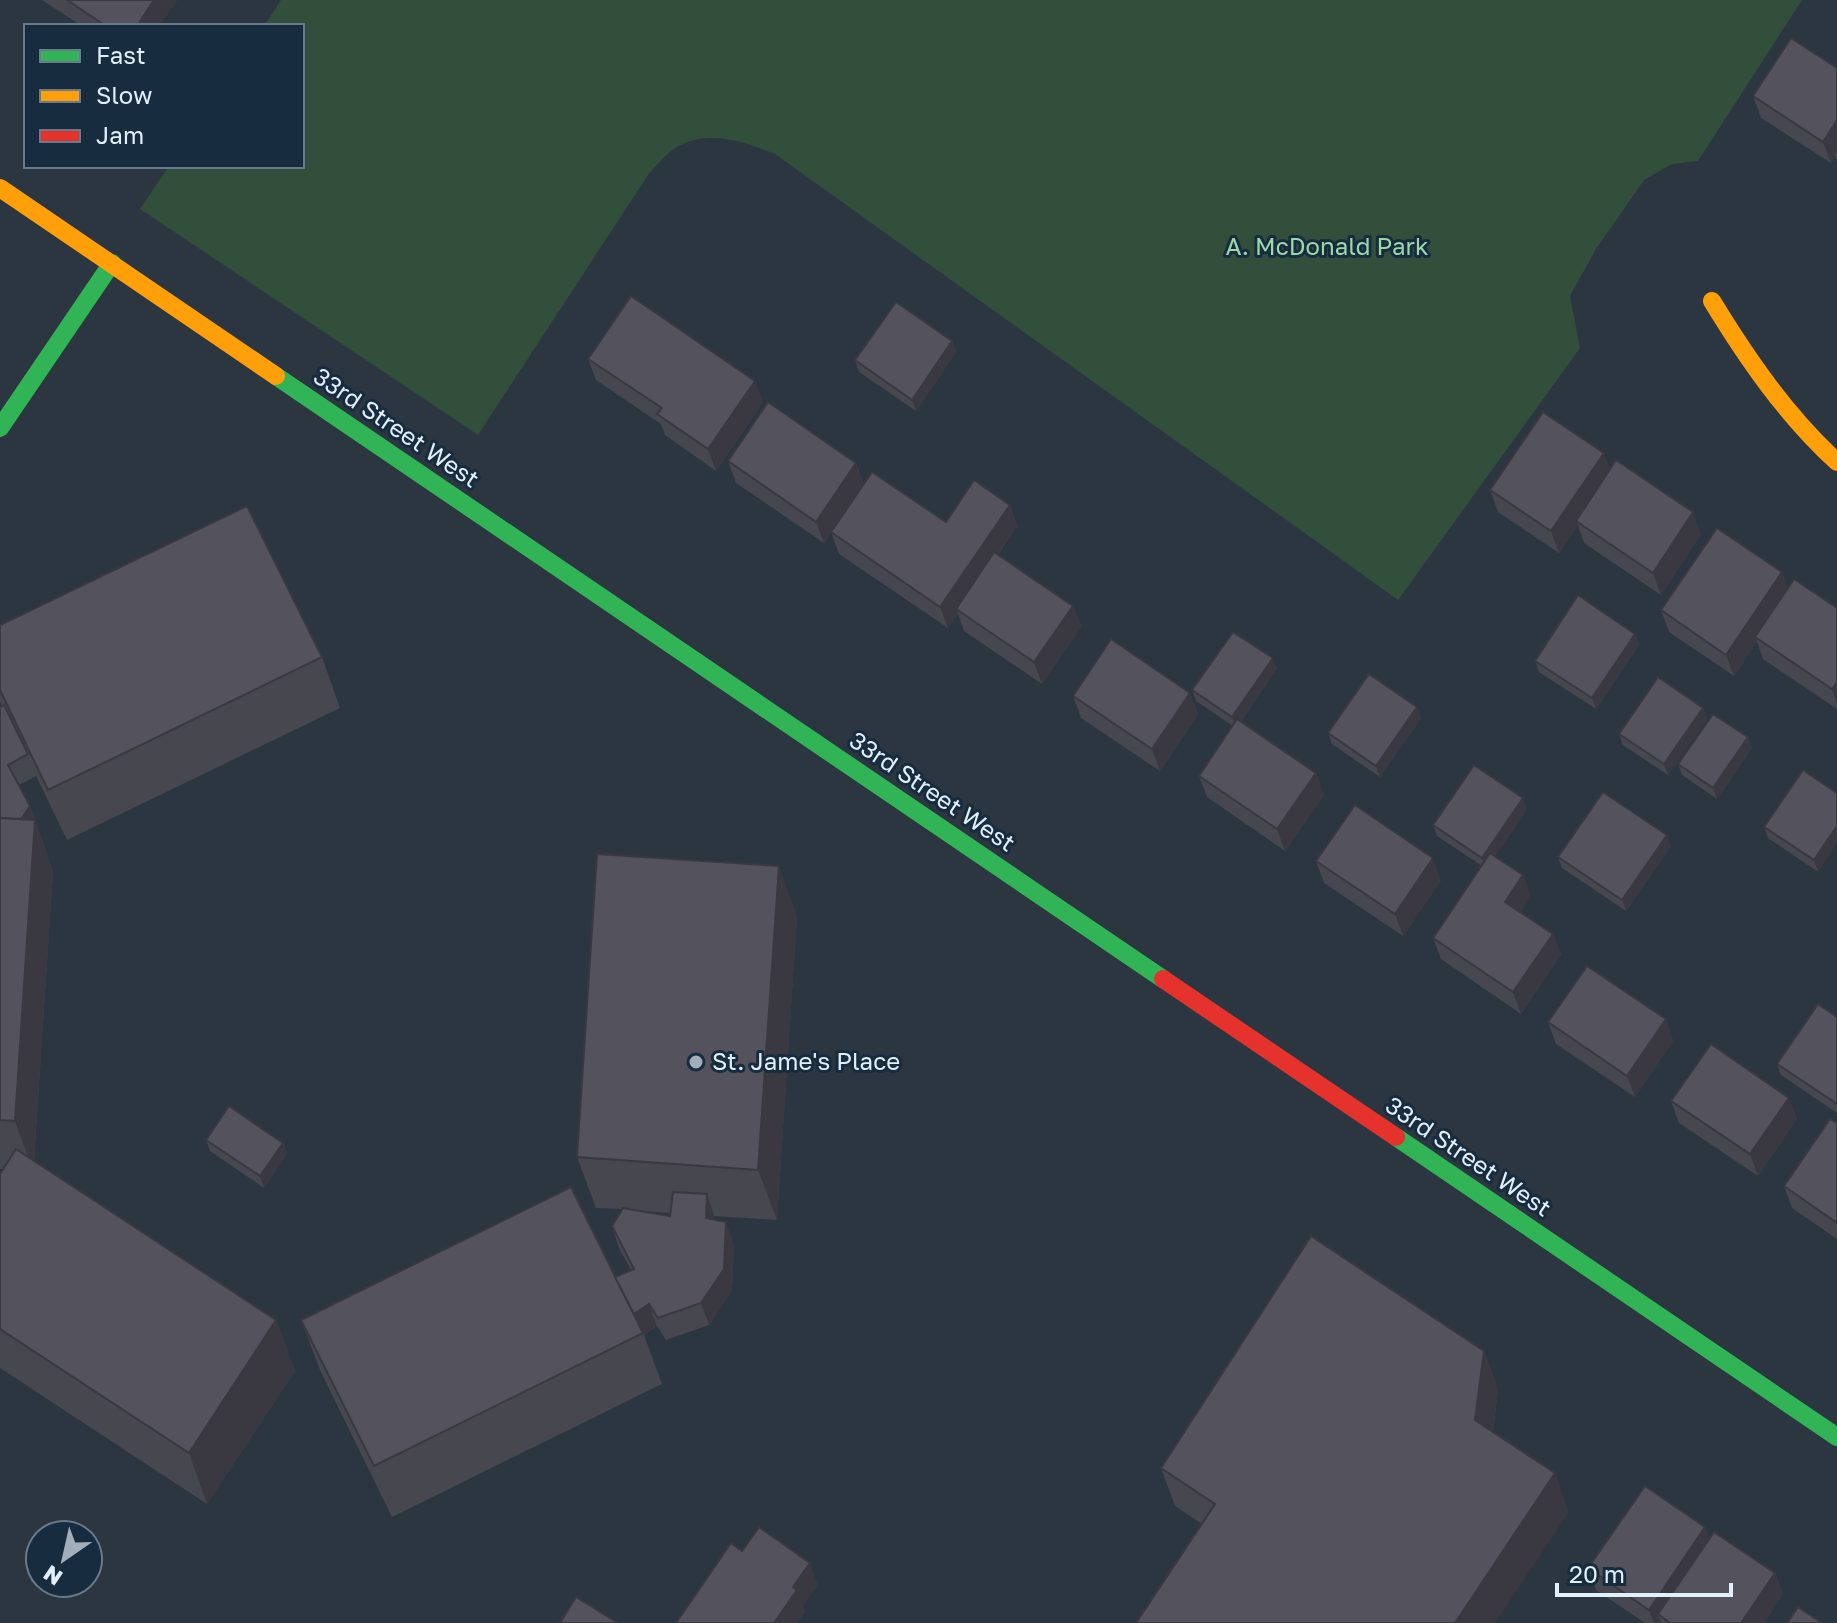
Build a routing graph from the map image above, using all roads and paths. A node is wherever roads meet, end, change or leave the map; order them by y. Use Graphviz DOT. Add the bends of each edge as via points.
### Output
graph roads {
  1 [pos="0,188"];
  2 [pos="112,263"];
  3 [pos="1712,301"];
  4 [pos="0,428"];
  5 [pos="1837,462"];
  6 [pos="1837,1437"];
  1 -- 2 [label="main road, 33rd Street West"];
  2 -- 4 [label="main road"];
  2 -- 6 [label="main road, 33rd Street West"];
  3 -- 5 [label="main road" via="1783,407"];
}
